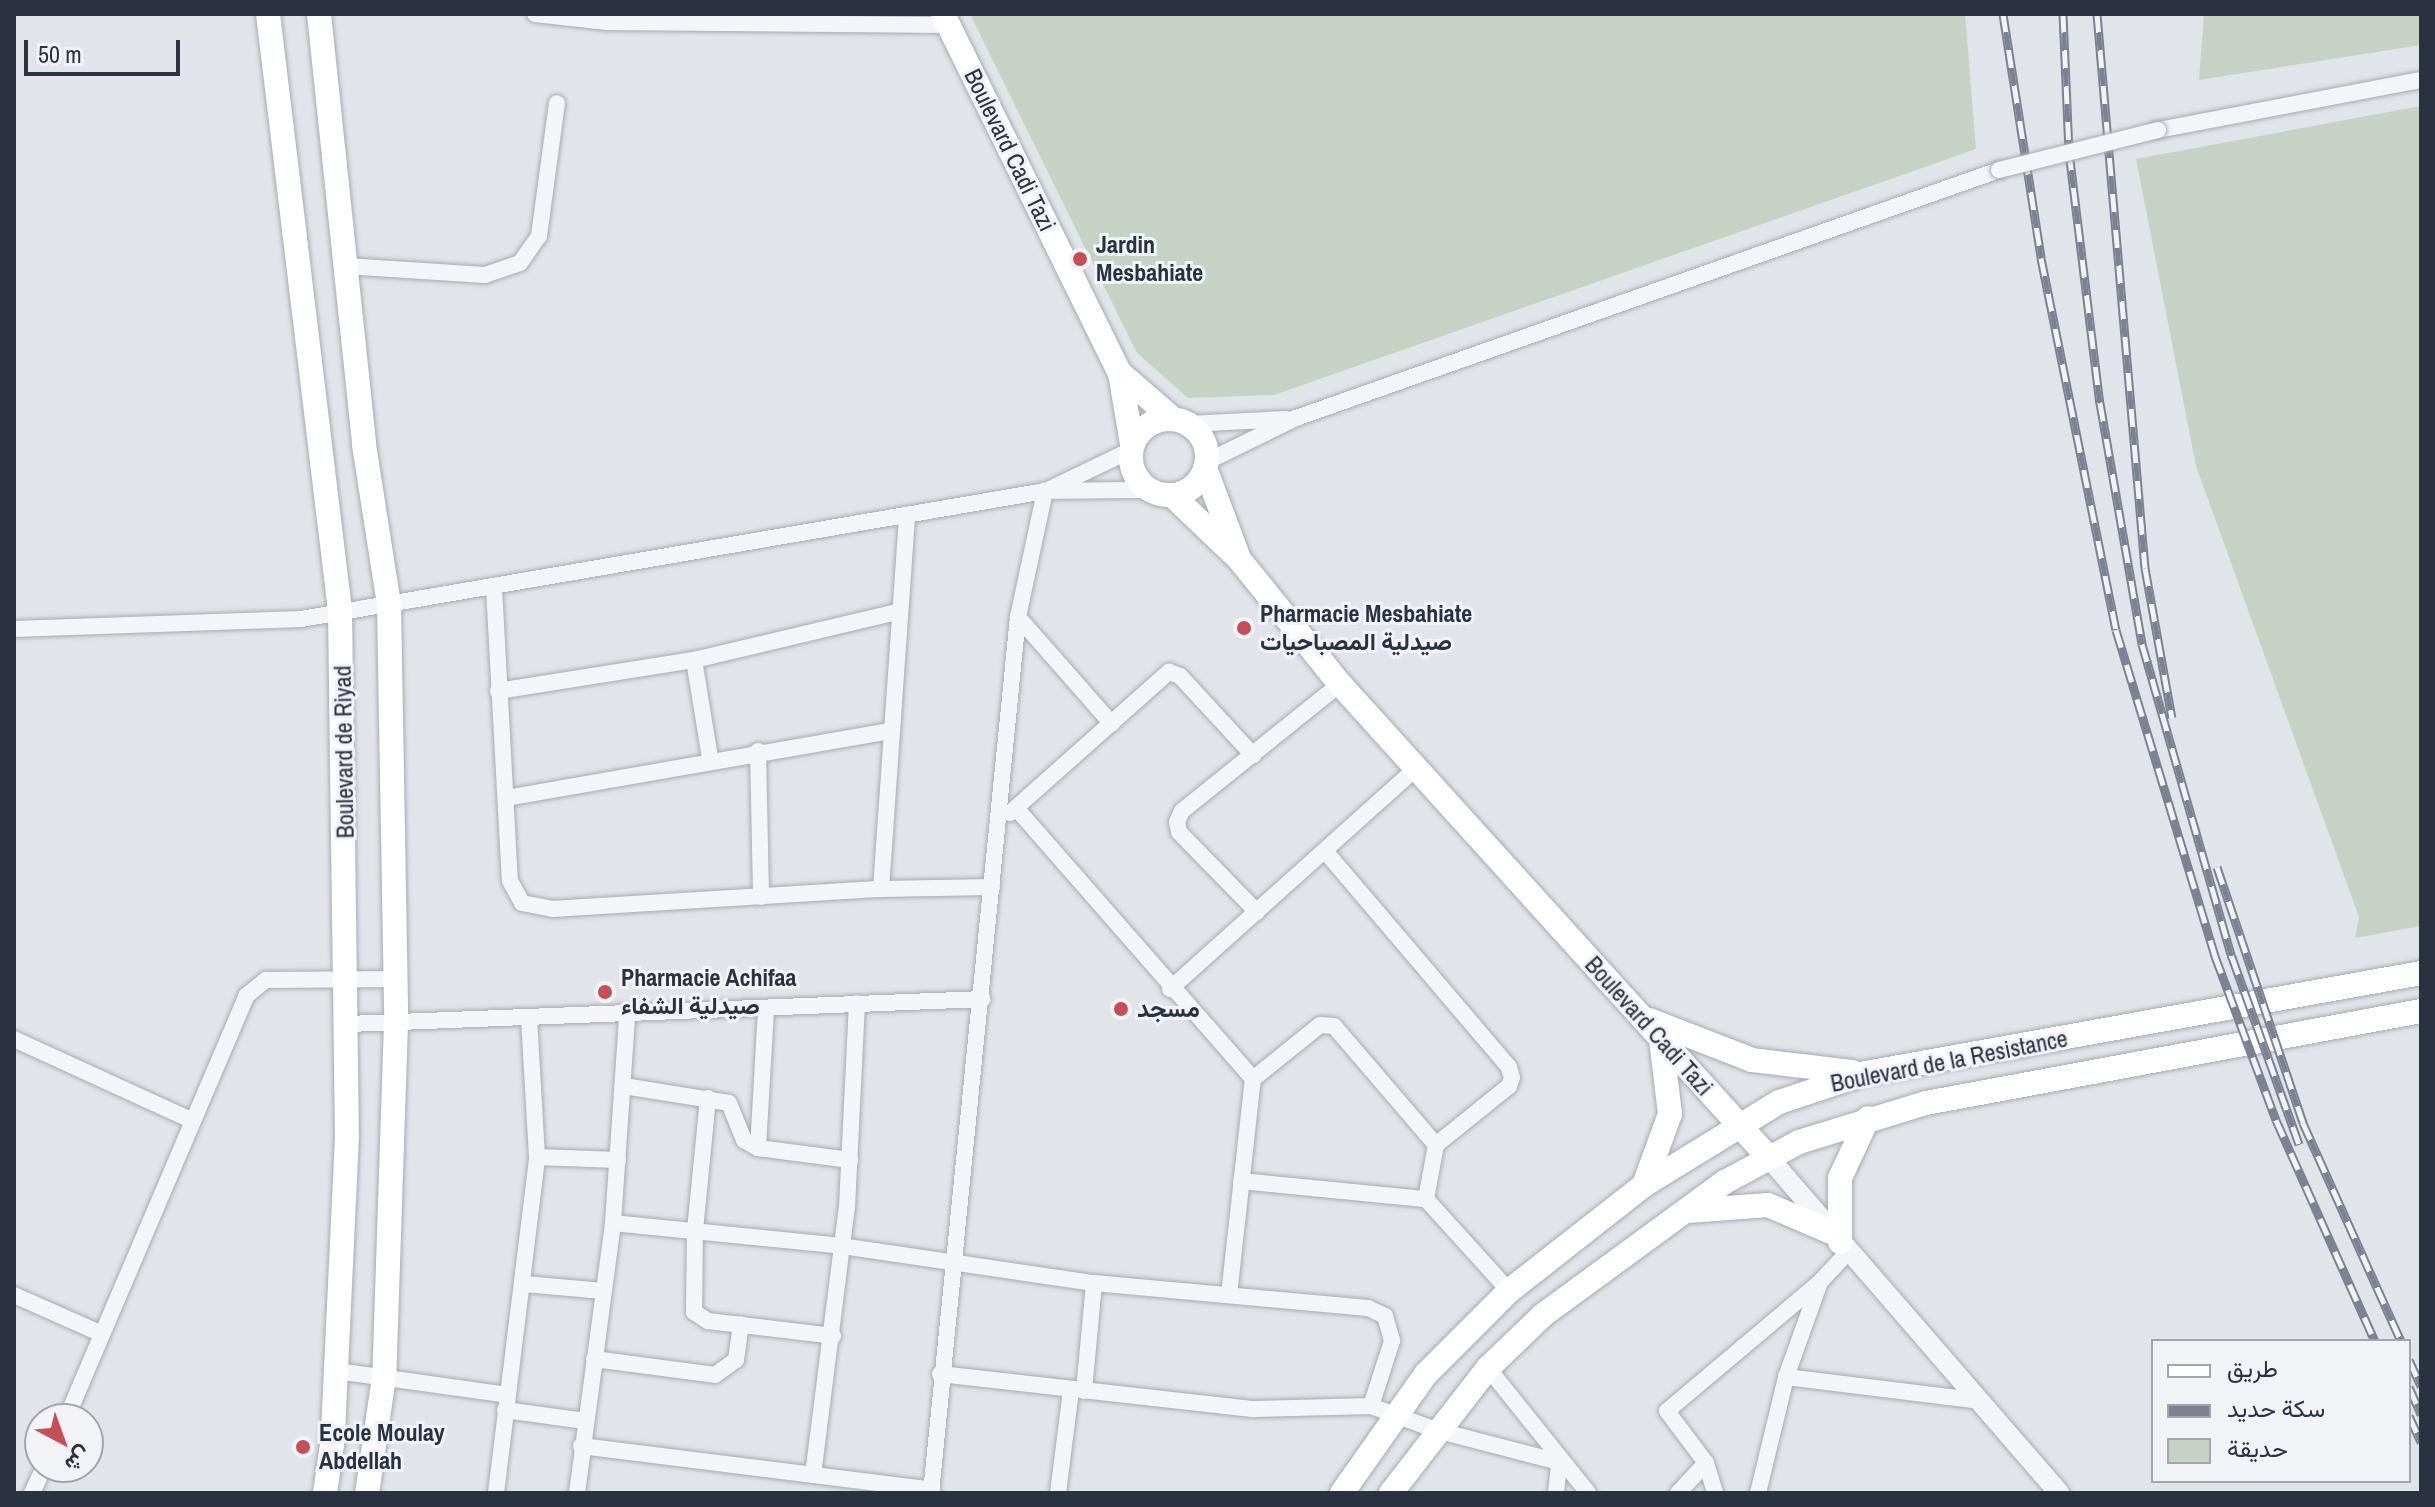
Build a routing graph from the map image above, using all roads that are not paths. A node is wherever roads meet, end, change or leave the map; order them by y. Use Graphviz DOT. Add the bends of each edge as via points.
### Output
graph roads {
  1 [pos="268,14"];
  2 [pos="319,14"];
  3 [pos="535,14"];
  4 [pos="946,20"];
  5 [pos="2421,80"];
  6 [pos="557,103"];
  7 [pos="345,266"];
  8 [pos="1120,373"];
  9 [pos="1296,418"];
  10 [pos="1181,421"];
  11 [pos="1132,447"];
  12 [pos="1206,465"];
  13 [pos="1045,491"];
  14 [pos="1160,492"];
  15 [pos="907,515"];
  16 [pos="1239,559"];
  17 [pos="494,588"];
  18 [pos="389,604"];
  19 [pos="340,611"];
  20 [pos="897,612"];
  21 [pos="1018,617"];
  22 [pos="14,629"];
  23 [pos="694,660"];
  24 [pos="1340,684"];
  25 [pos="498,691"];
  26 [pos="1112,724"];
  27 [pos="889,731"];
  28 [pos="758,751"];
  29 [pos="1253,755"];
  30 [pos="710,758"];
  31 [pos="1416,768"];
  32 [pos="506,798"];
  33 [pos="1016,808"];
  34 [pos="1000,822"];
  35 [pos="1325,851"];
  36 [pos="992,887"];
  37 [pos="881,889"];
  38 [pos="761,897"];
  39 [pos="1257,912"];
  40 [pos="2421,973"];
  41 [pos="348,979"];
  42 [pos="395,979"];
  43 [pos="1170,989"];
  44 [pos="983,999"];
  45 [pos="857,1003"];
  46 [pos="766,1009"];
  47 [pos="2421,1011"];
  48 [pos="627,1015"];
  49 [pos="1639,1016"];
  50 [pos="529,1018"];
  51 [pos="396,1023"];
  52 [pos="348,1024"];
  53 [pos="14,1039"];
  54 [pos="1661,1040"];
  55 [pos="1866,1073"];
  56 [pos="1253,1079"];
  57 [pos="624,1086"];
  58 [pos="708,1098"];
  59 [pos="1868,1118"];
  60 [pos="191,1120"];
  61 [pos="1738,1124"];
  62 [pos="1436,1145"];
  63 [pos="758,1148"];
  64 [pos="537,1157"];
  65 [pos="1769,1158"];
  66 [pos="618,1160"];
  67 [pos="850,1160"];
  68 [pos="1241,1181"];
  69 [pos="1644,1185"];
  70 [pos="1426,1199"];
  71 [pos="1682,1212"];
  72 [pos="613,1223"];
  73 [pos="695,1230"];
  74 [pos="1840,1242"];
  75 [pos="842,1246"];
  76 [pos="955,1262"];
  77 [pos="1820,1282"];
  78 [pos="1094,1283"];
  79 [pos="524,1284"];
  80 [pos="604,1291"];
  81 [pos="1509,1291"];
  82 [pos="14,1295"];
  83 [pos="1229,1295"];
  84 [pos="741,1324"];
  85 [pos="102,1334"];
  86 [pos="833,1336"];
  87 [pos="594,1359"];
  88 [pos="1488,1368"];
  89 [pos="337,1371"];
  90 [pos="940,1374"];
  91 [pos="384,1377"];
  92 [pos="1786,1377"];
  93 [pos="1078,1390"];
  94 [pos="1982,1401"];
  95 [pos="506,1402"];
  96 [pos="73,1403"];
  97 [pos="1371,1406"];
  98 [pos="1395,1414"];
  99 [pos="585,1421"];
  100 [pos="1436,1430"];
  101 [pos="581,1446"];
  102 [pos="1559,1462"];
  103 [pos="1706,1463"];
  104 [pos="813,1475"];
  105 [pos="932,1492"];
  106 [pos="325,1493"];
  107 [pos="367,1493"];
  108 [pos="496,1493"];
  109 [pos="577,1493"];
  110 [pos="1058,1493"];
  111 [pos="1342,1493"];
  112 [pos="1391,1493"];
  113 [pos="1556,1493"];
  114 [pos="1588,1493"];
  115 [pos="1678,1493"];
  116 [pos="1715,1493"];
  117 [pos="1758,1493"];
  118 [pos="2059,1493"];
  1 -- 19 [label="main road, Boulevard de Riyad"];
  2 -- 7 [label="main road, Boulevard de Riyad"];
  3 -- 4 [label="street" via="608,22"];
  4 -- 8 [label="main road, Boulevard Cadi Tazi"];
  5 -- 9 [label="street, bridge" via="2158,130 1999,170"];
  6 -- 7 [label="street" via="539,236 520,263 485,275"];
  7 -- 18 [label="main road, Boulevard de Riyad"];
  8 -- 10 [label="main road, Boulevard Cadi Tazi"];
  8 -- 11 [label="main road, Boulevard Cadi Tazi"];
  9 -- 10 [label="street"];
  9 -- 12 [label="street"];
  10 -- 11 [label="main road" via="1148,424"];
  10 -- 12 [label="main road" via="1203,440"];
  11 -- 13 [label="street"];
  11 -- 14 [label="main road" via="1131,465"];
  12 -- 14 [label="main road" via="1193,486"];
  12 -- 16 [label="main road, Boulevard Cadi Tazi"];
  13 -- 14 [label="street"];
  13 -- 15 [label="street"];
  13 -- 21 [label="street"];
  14 -- 16 [label="main road, Boulevard Cadi Tazi"];
  15 -- 17 [label="street"];
  15 -- 20 [label="street"];
  16 -- 24 [label="main road, Boulevard Cadi Tazi"];
  17 -- 18 [label="street"];
  17 -- 25 [label="street"];
  18 -- 19 [label="street"];
  18 -- 42 [label="main road, Boulevard de Riyad"];
  19 -- 22 [label="street" via="247,623"];
  19 -- 41 [label="main road, Boulevard de Riyad"];
  20 -- 23 [label="street"];
  20 -- 27 [label="street"];
  21 -- 26 [label="street"];
  21 -- 34 [label="street"];
  23 -- 25 [label="street"];
  23 -- 30 [label="street"];
  24 -- 29 [label="street"];
  24 -- 31 [label="main road, Boulevard Cadi Tazi"];
  25 -- 32 [label="street"];
  26 -- 29 [label="street" via="1158,680 1174,672"];
  26 -- 33 [label="street"];
  27 -- 28 [label="street"];
  27 -- 37 [label="street"];
  28 -- 30 [label="street"];
  28 -- 38 [label="street"];
  29 -- 39 [label="street" via="1182,811 1177,822 1179,832"];
  30 -- 32 [label="street"];
  31 -- 35 [label="street"];
  31 -- 49 [label="main road, Boulevard Cadi Tazi"];
  32 -- 38 [label="street" via="510,881 522,903 552,909"];
  33 -- 34 [label="street"];
  33 -- 43 [label="street"];
  34 -- 36 [label="street"];
  35 -- 39 [label="street"];
  35 -- 62 [label="street" via="1509,1067 1509,1086"];
  36 -- 37 [label="street"];
  36 -- 44 [label="street"];
  37 -- 38 [label="street"];
  39 -- 43 [label="street"];
  40 -- 55 [label="main road, Boulevard de la Resistance"];
  41 -- 42 [label="street"];
  41 -- 52 [label="main road, Boulevard de Riyad"];
  41 -- 60 [label="street" via="266,980 256,986 239,1010"];
  42 -- 51 [label="main road, Boulevard de Riyad"];
  43 -- 56 [label="street"];
  44 -- 45 [label="street"];
  44 -- 76 [label="street"];
  45 -- 46 [label="street"];
  45 -- 67 [label="street"];
  46 -- 48 [label="street"];
  46 -- 63 [label="street"];
  47 -- 59 [label="main road, Boulevard de la Resistance"];
  48 -- 50 [label="street"];
  48 -- 57 [label="street"];
  49 -- 54 [label="main road, Boulevard Cadi Tazi"];
  49 -- 55 [label="main road" via="1752,1060"];
  50 -- 51 [label="street"];
  50 -- 64 [label="street"];
  51 -- 52 [label="street"];
  51 -- 91 [label="main road, Boulevard de Riyad"];
  52 -- 89 [label="main road, Boulevard de Riyad"];
  53 -- 60 [label="street"];
  54 -- 61 [label="main road, Boulevard Cadi Tazi"];
  54 -- 69 [label="main road" via="1670,1114"];
  55 -- 61 [label="main road, Boulevard de la Resistance" via="1779,1102"];
  56 -- 62 [label="street" via="1328,1023"];
  56 -- 68 [label="street"];
  57 -- 58 [label="street"];
  57 -- 66 [label="street"];
  58 -- 63 [label="street" via="732,1106 744,1140"];
  58 -- 73 [label="street"];
  59 -- 65 [label="main road, Boulevard de la Resistance" via="1832,1128"];
  59 -- 74 [label="main road" via="1840,1178"];
  60 -- 85 [label="street"];
  61 -- 65 [label="main road, Boulevard Cadi Tazi"];
  61 -- 69 [label="main road, Boulevard de la Resistance"];
  62 -- 70 [label="street"];
  63 -- 67 [label="street"];
  64 -- 66 [label="street"];
  64 -- 79 [label="street"];
  65 -- 71 [label="main road, Boulevard de la Resistance"];
  65 -- 74 [label="street, Boulevard Cadi Tazi"];
  66 -- 72 [label="street"];
  67 -- 75 [label="street"];
  68 -- 70 [label="street"];
  68 -- 83 [label="street"];
  69 -- 81 [label="main road, Boulevard de la Resistance"];
  70 -- 81 [label="street"];
  71 -- 74 [label="main road" via="1768,1205"];
  71 -- 88 [label="main road, Boulevard de la Resistance" via="1543,1315"];
  72 -- 73 [label="street"];
  72 -- 80 [label="street"];
  73 -- 75 [label="street"];
  73 -- 84 [label="street" via="694,1312 708,1321"];
  74 -- 77 [label="street"];
  74 -- 94 [label="street, Boulevard Cadi Tazi"];
  75 -- 76 [label="street"];
  75 -- 86 [label="street"];
  76 -- 78 [label="street"];
  76 -- 90 [label="street"];
  77 -- 92 [label="street"];
  77 -- 103 [label="street" via="1667,1411"];
  78 -- 83 [label="street"];
  78 -- 93 [label="street"];
  79 -- 80 [label="street"];
  79 -- 95 [label="street"];
  80 -- 87 [label="street"];
  81 -- 98 [label="main road, Boulevard de la Resistance" via="1426,1374"];
  82 -- 85 [label="street"];
  83 -- 97 [label="street" via="1341,1304 1385,1316 1392,1341"];
  84 -- 86 [label="street"];
  84 -- 87 [label="street" via="736,1360 715,1375"];
  85 -- 96 [label="street"];
  86 -- 104 [label="street"];
  87 -- 99 [label="street"];
  88 -- 100 [label="main road, Boulevard de la Resistance"];
  88 -- 102 [label="street"];
  89 -- 91 [label="street"];
  89 -- 106 [label="main road, Boulevard de Riyad"];
  90 -- 93 [label="street"];
  90 -- 105 [label="street"];
  91 -- 95 [label="street"];
  91 -- 107 [label="main road, Boulevard de Riyad"];
  92 -- 94 [label="street"];
  92 -- 117 [label="street"];
  93 -- 97 [label="street" via="1254,1409"];
  93 -- 110 [label="street"];
  94 -- 118 [label="street, Boulevard Cadi Tazi"];
  95 -- 99 [label="street"];
  95 -- 108 [label="street"];
  97 -- 98 [label="street"];
  98 -- 100 [label="street"];
  98 -- 111 [label="main road, Boulevard de la Resistance"];
  99 -- 101 [label="street"];
  100 -- 102 [label="street"];
  100 -- 112 [label="main road, Boulevard de la Resistance"];
  101 -- 104 [label="street"];
  101 -- 109 [label="street"];
  102 -- 113 [label="street"];
  102 -- 114 [label="street"];
  103 -- 115 [label="street"];
  103 -- 116 [label="street"];
  104 -- 105 [label="street"];
}
